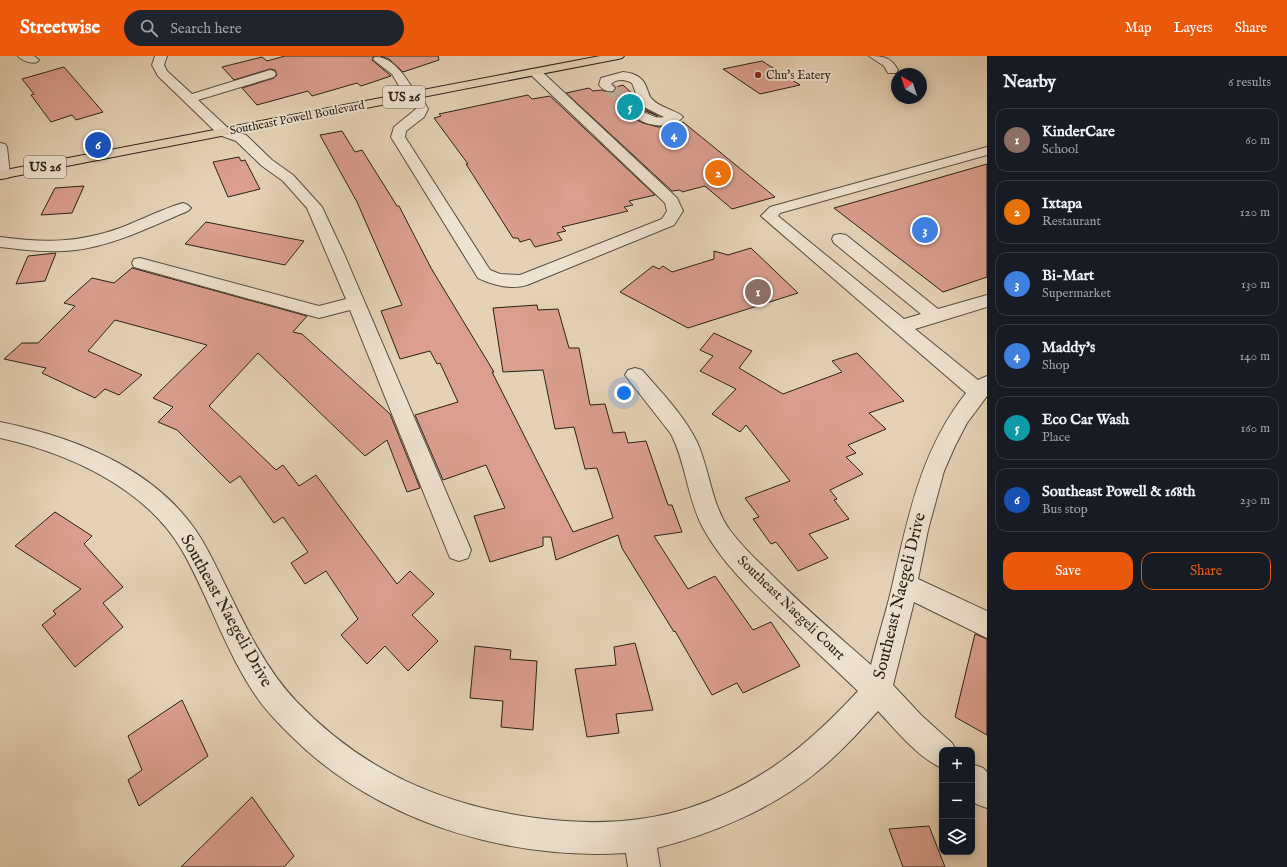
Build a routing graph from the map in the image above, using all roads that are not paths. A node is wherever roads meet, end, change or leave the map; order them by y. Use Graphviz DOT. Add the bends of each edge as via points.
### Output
graph roads {
  1 [pos="161,56"];
  2 [pos="875,56"];
  3 [pos="610,57"];
  4 [pos="379,59"];
  5 [pos="891,68"];
  6 [pos="535,72"];
  7 [pos="270,74"];
  8 [pos="609,88"];
  9 [pos="413,96"];
  10 [pos="189,99"];
  11 [pos="640,114"];
  12 [pos="224,132"];
  13 [pos="0,147"];
  14 [pos="987,151"];
  15 [pos="2,175"];
  16 [pos="183,208"];
  17 [pos="840,239"];
  18 [pos="0,242"];
  19 [pos="140,263"];
  20 [pos="987,302"];
  21 [pos="356,303"];
  22 [pos="936,316"];
  23 [pos="900,327"];
  24 [pos="635,375"];
  25 [pos="982,388"];
  26 [pos="0,430"];
  27 [pos="459,550"];
  28 [pos="906,586"];
  29 [pos="987,625"];
  30 [pos="877,689"];
  31 [pos="939,749"];
  32 [pos="975,782"];
  33 [pos="987,793"];
  34 [pos="639,836"];
  35 [pos="644,867"];
  1 -- 10 [label="street" via="158,65 162,73"];
  2 -- 5 [label="street"];
  3 -- 6 [label="main road, Southeast Powell Boulevard / US 26"];
  4 -- 9 [label="street" via="397,72"];
  6 -- 9 [label="main road, Southeast Powell Boulevard / US 26"];
  6 -- 9 [label="street" via="672,201 675,211 668,222 520,281 498,280 484,274 398,137 399,130 422,109"];
  7 -- 10 [label="street"];
  8 -- 11 [label="street" via="605,81 614,77 634,78 639,83 645,101 676,117 662,122 649,122"];
  9 -- 12 [label="main road, Southeast Powell Boulevard / US 26"];
  10 -- 12 [label="street"];
  12 -- 15 [label="main road, Southeast Powell Boulevard / US 26"];
  12 -- 21 [label="street" via="241,138 267,164 288,178 314,207"];
  13 -- 15 [label="street"];
  14 -- 23 [label="street" via="775,210 769,216"];
  16 -- 18 [label="street" via="124,232 88,243 56,246"];
  17 -- 22 [label="street"];
  19 -- 21 [label="street" via="319,312"];
  20 -- 22 [label="street"];
  21 -- 27 [label="street"];
  22 -- 23 [label="street"];
  23 -- 25 [label="street"];
  24 -- 30 [label="street, Southeast Naegeli Court" via="678,428 686,442 701,494 721,537 771,592"];
  25 -- 28 [label="street, Southeast Naegeli Drive" via="957,423 939,456 915,530"];
  26 -- 34 [label="street, Southeast Naegeli Drive" via="31,436 72,450 117,474 159,506 187,536 240,645 271,694 320,744 350,768 419,804 459,818 510,831 598,839"];
  28 -- 29 [label="street"];
  28 -- 30 [label="street, Southeast Naegeli Drive"];
  30 -- 31 [label="street, Southeast Naegeli Court" via="911,725"];
  30 -- 34 [label="street, Southeast Naegeli Drive" via="818,753 784,778 737,805 690,824"];
  32 -- 33 [label="street"];
  34 -- 35 [label="street"];
}
